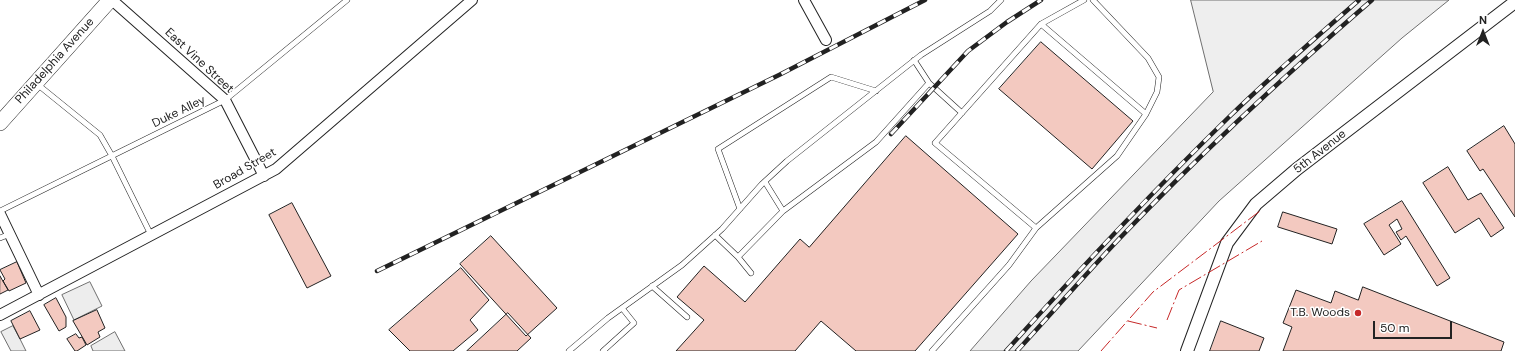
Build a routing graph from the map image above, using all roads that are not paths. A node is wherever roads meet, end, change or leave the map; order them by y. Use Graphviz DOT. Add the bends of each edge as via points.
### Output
graph roads {
  1 [pos="111,0"];
  2 [pos="347,0"];
  3 [pos="472,0"];
  4 [pos="804,0"];
  5 [pos="1001,0"];
  6 [pos="1084,0"];
  7 [pos="1093,0"];
  8 [pos="1515,2"];
  9 [pos="1041,24"];
  10 [pos="826,40"];
  11 [pos="914,60"];
  12 [pos="36,83"];
  13 [pos="929,83"];
  14 [pos="876,91"];
  15 [pos="225,100"];
  16 [pos="962,113"];
  17 [pos="1146,114"];
  18 [pos="0,123"];
  19 [pos="112,156"];
  20 [pos="264,176"];
  21 [pos="765,182"];
  22 [pos="740,209"];
  23 [pos="783,211"];
  24 [pos="0,213"];
  25 [pos="1036,228"];
  26 [pos="10,234"];
  27 [pos="151,235"];
  28 [pos="715,235"];
  29 [pos="0,238"];
  30 [pos="738,257"];
  31 [pos="751,273"];
  32 [pos="652,286"];
  33 [pos="39,294"];
  34 [pos="622,308"];
  35 [pos="0,315"];
  36 [pos="687,317"];
  37 [pos="569,351"];
  38 [pos="603,351"];
  39 [pos="932,351"];
  40 [pos="1187,351"];
  1 -- 12 [label="main road, Philadelphia Avenue"];
  1 -- 15 [label="street, East Vine Street"];
  2 -- 15 [label="lane, Duke Alley"];
  3 -- 20 [label="street, Broad Street" via="276,169"];
  4 -- 10 [label="street"];
  5 -- 11 [label="lane" via="990,11"];
  6 -- 9 [label="lane"];
  7 -- 17 [label="lane" via="1148,58 1160,76 1157,92"];
  8 -- 40 [label="street, 5th Avenue" via="1297,169 1256,204 1227,243"];
  9 -- 16 [label="lane"];
  9 -- 17 [label="lane"];
  11 -- 13 [label="lane"];
  11 -- 14 [label="lane"];
  12 -- 18 [label="main road, Philadelphia Avenue"];
  12 -- 19 [label="lane" via="100,135"];
  13 -- 16 [label="lane"];
  13 -- 23 [label="lane" via="876,142"];
  14 -- 21 [label="lane" via="786,161"];
  14 -- 22 [label="lane" via="831,77 718,150"];
  15 -- 19 [label="lane, Duke Alley"];
  15 -- 20 [label="street, East Vine Street"];
  16 -- 25 [label="lane" via="935,143"];
  17 -- 25 [label="lane" via="1117,156"];
  19 -- 24 [label="lane, Duke Alley"];
  19 -- 27 [label="lane"];
  20 -- 27 [label="street, Broad Street"];
  21 -- 22 [label="lane"];
  21 -- 23 [label="lane"];
  22 -- 28 [label="lane"];
  23 -- 30 [label="lane"];
  24 -- 26 [label="street"];
  25 -- 39 [label="lane" via="1009,265"];
  26 -- 29 [label="lane"];
  26 -- 33 [label="street"];
  27 -- 33 [label="street, Broad Street"];
  28 -- 30 [label="lane"];
  28 -- 32 [label="lane" via="682,265"];
  30 -- 31 [label="lane"];
  32 -- 34 [label="lane"];
  32 -- 36 [label="lane"];
  33 -- 35 [label="street, Broad Street"];
  34 -- 37 [label="lane"];
  34 -- 38 [label="lane" via="634,323"];
}
